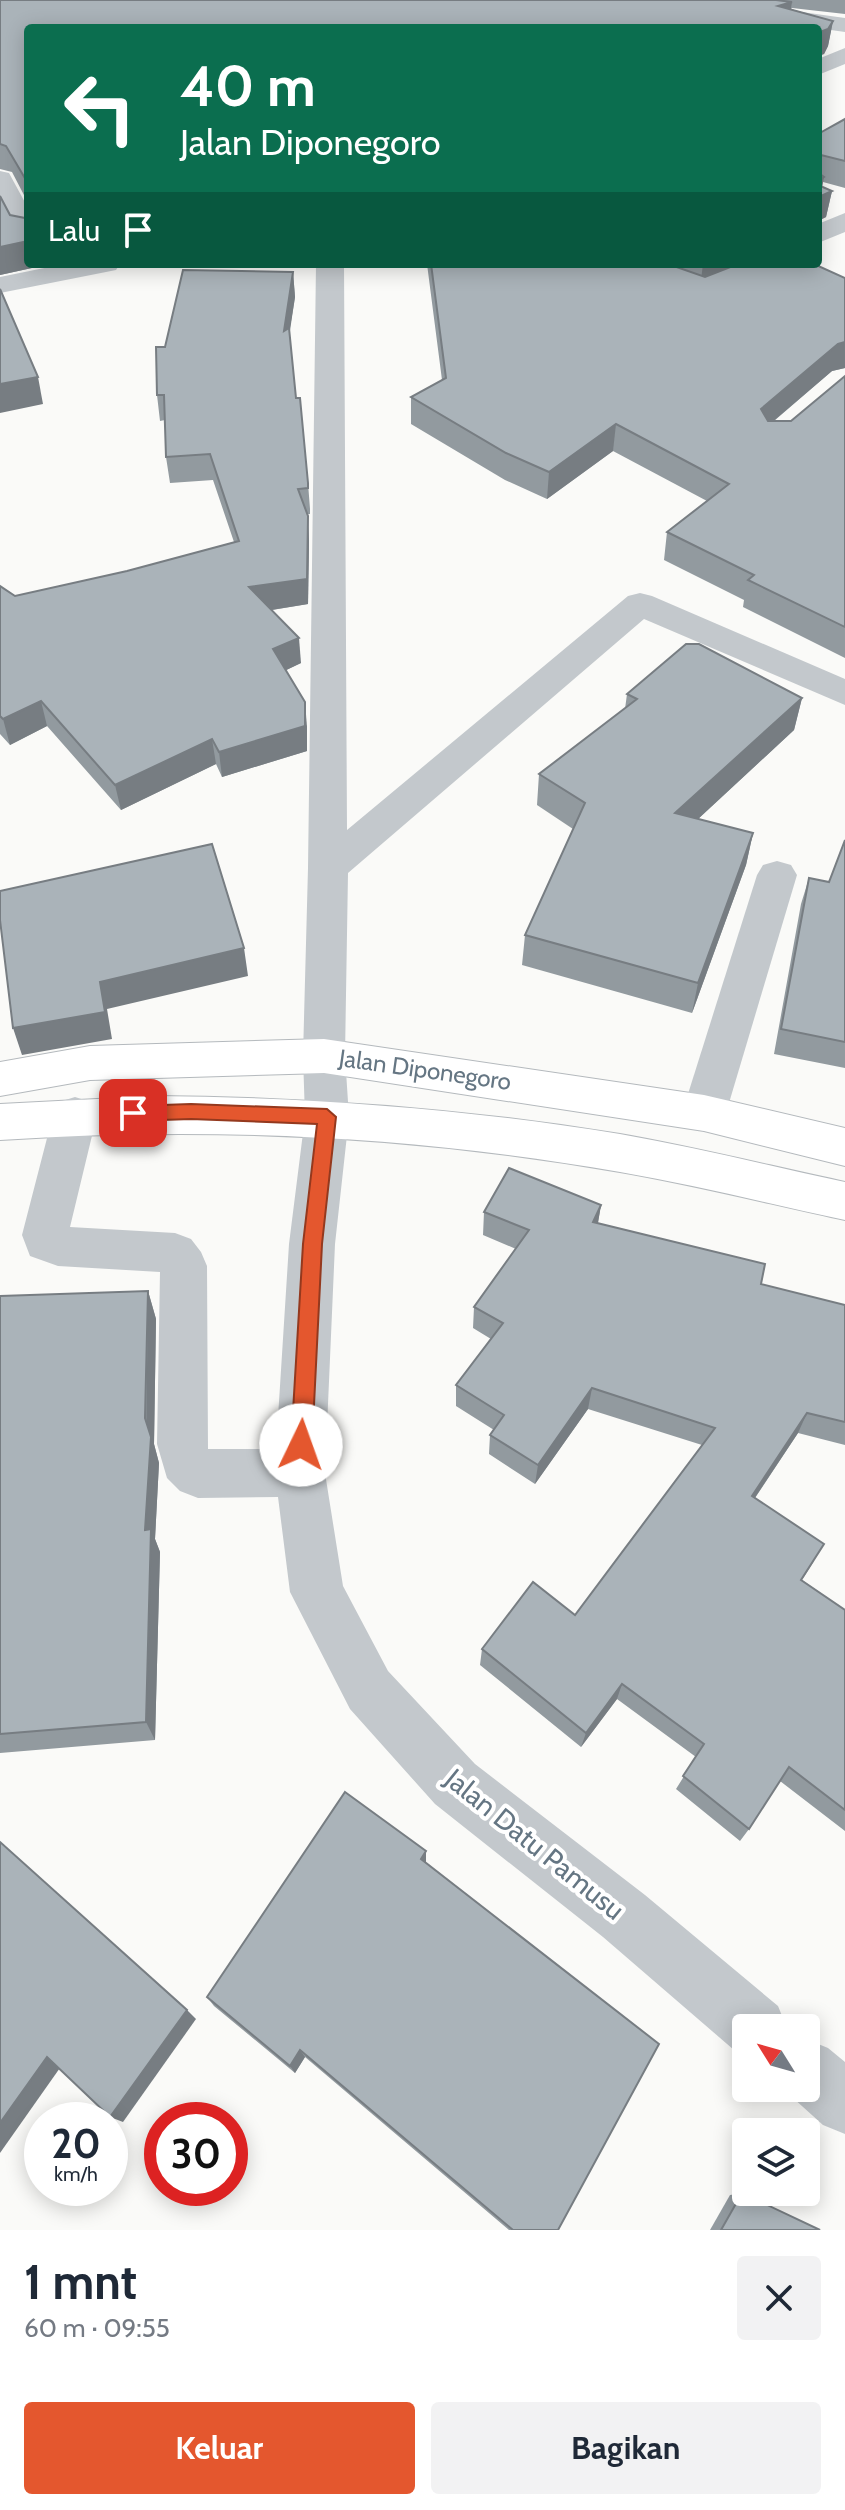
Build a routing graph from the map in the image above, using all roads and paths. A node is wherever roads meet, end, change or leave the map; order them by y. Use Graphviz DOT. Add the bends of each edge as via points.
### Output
graph roads {
  1 [pos="668,0"];
  2 [pos="678,0"];
  3 [pos="845,25"];
  4 [pos="845,55"];
  5 [pos="822,66"];
  6 [pos="0,179"];
  7 [pos="845,221"];
  8 [pos="24,226"];
  9 [pos="822,233"];
  10 [pos="330,268"];
  11 [pos="47,270"];
  12 [pos="0,285"];
  13 [pos="845,693"];
  14 [pos="328,868"];
  15 [pos="777,875"];
  16 [pos="324,1056"];
  17 [pos="0,1079"];
  18 [pos="704,1113"];
  19 [pos="75,1115"];
  20 [pos="327,1117"];
  21 [pos="0,1122"];
  22 [pos="845,1147"];
  23 [pos="845,1201"];
  24 [pos="300,1473"];
  25 [pos="740,2014"];
  26 [pos="820,2082"];
  27 [pos="845,2103"];
  1 -- 2 [label="street"];
  2 -- 3 [label="street"];
  4 -- 5 [label="street"];
  6 -- 8 [label="street"];
  7 -- 9 [label="street"];
  10 -- 14 [label="street, Jalan Datu Pamusu"];
  11 -- 12 [label="street"];
  13 -- 14 [label="street" via="640,604"];
  14 -- 16 [label="street, Jalan Datu Pamusu"];
  15 -- 18 [label="street"];
  16 -- 17 [label="highway, Jalan Diponegoro" via="90,1063"];
  16 -- 18 [label="highway, Jalan Diponegoro"];
  16 -- 20 [label="street, Jalan Datu Pamusu"];
  18 -- 22 [label="highway, Jalan Diponegoro"];
  19 -- 20 [label="highway"];
  19 -- 21 [label="highway"];
  19 -- 24 [label="street" via="46,1242 175,1253 184,1266 185,1461 198,1474"];
  20 -- 23 [label="highway" via="621,1153"];
  20 -- 24 [label="street, Jalan Datu Pamusu" via="312,1244"];
  24 -- 25 [label="street, Jalan Datu Pamusu" via="317,1592 369,1690 455,1784"];
  26 -- 27 [label="street"];
}
